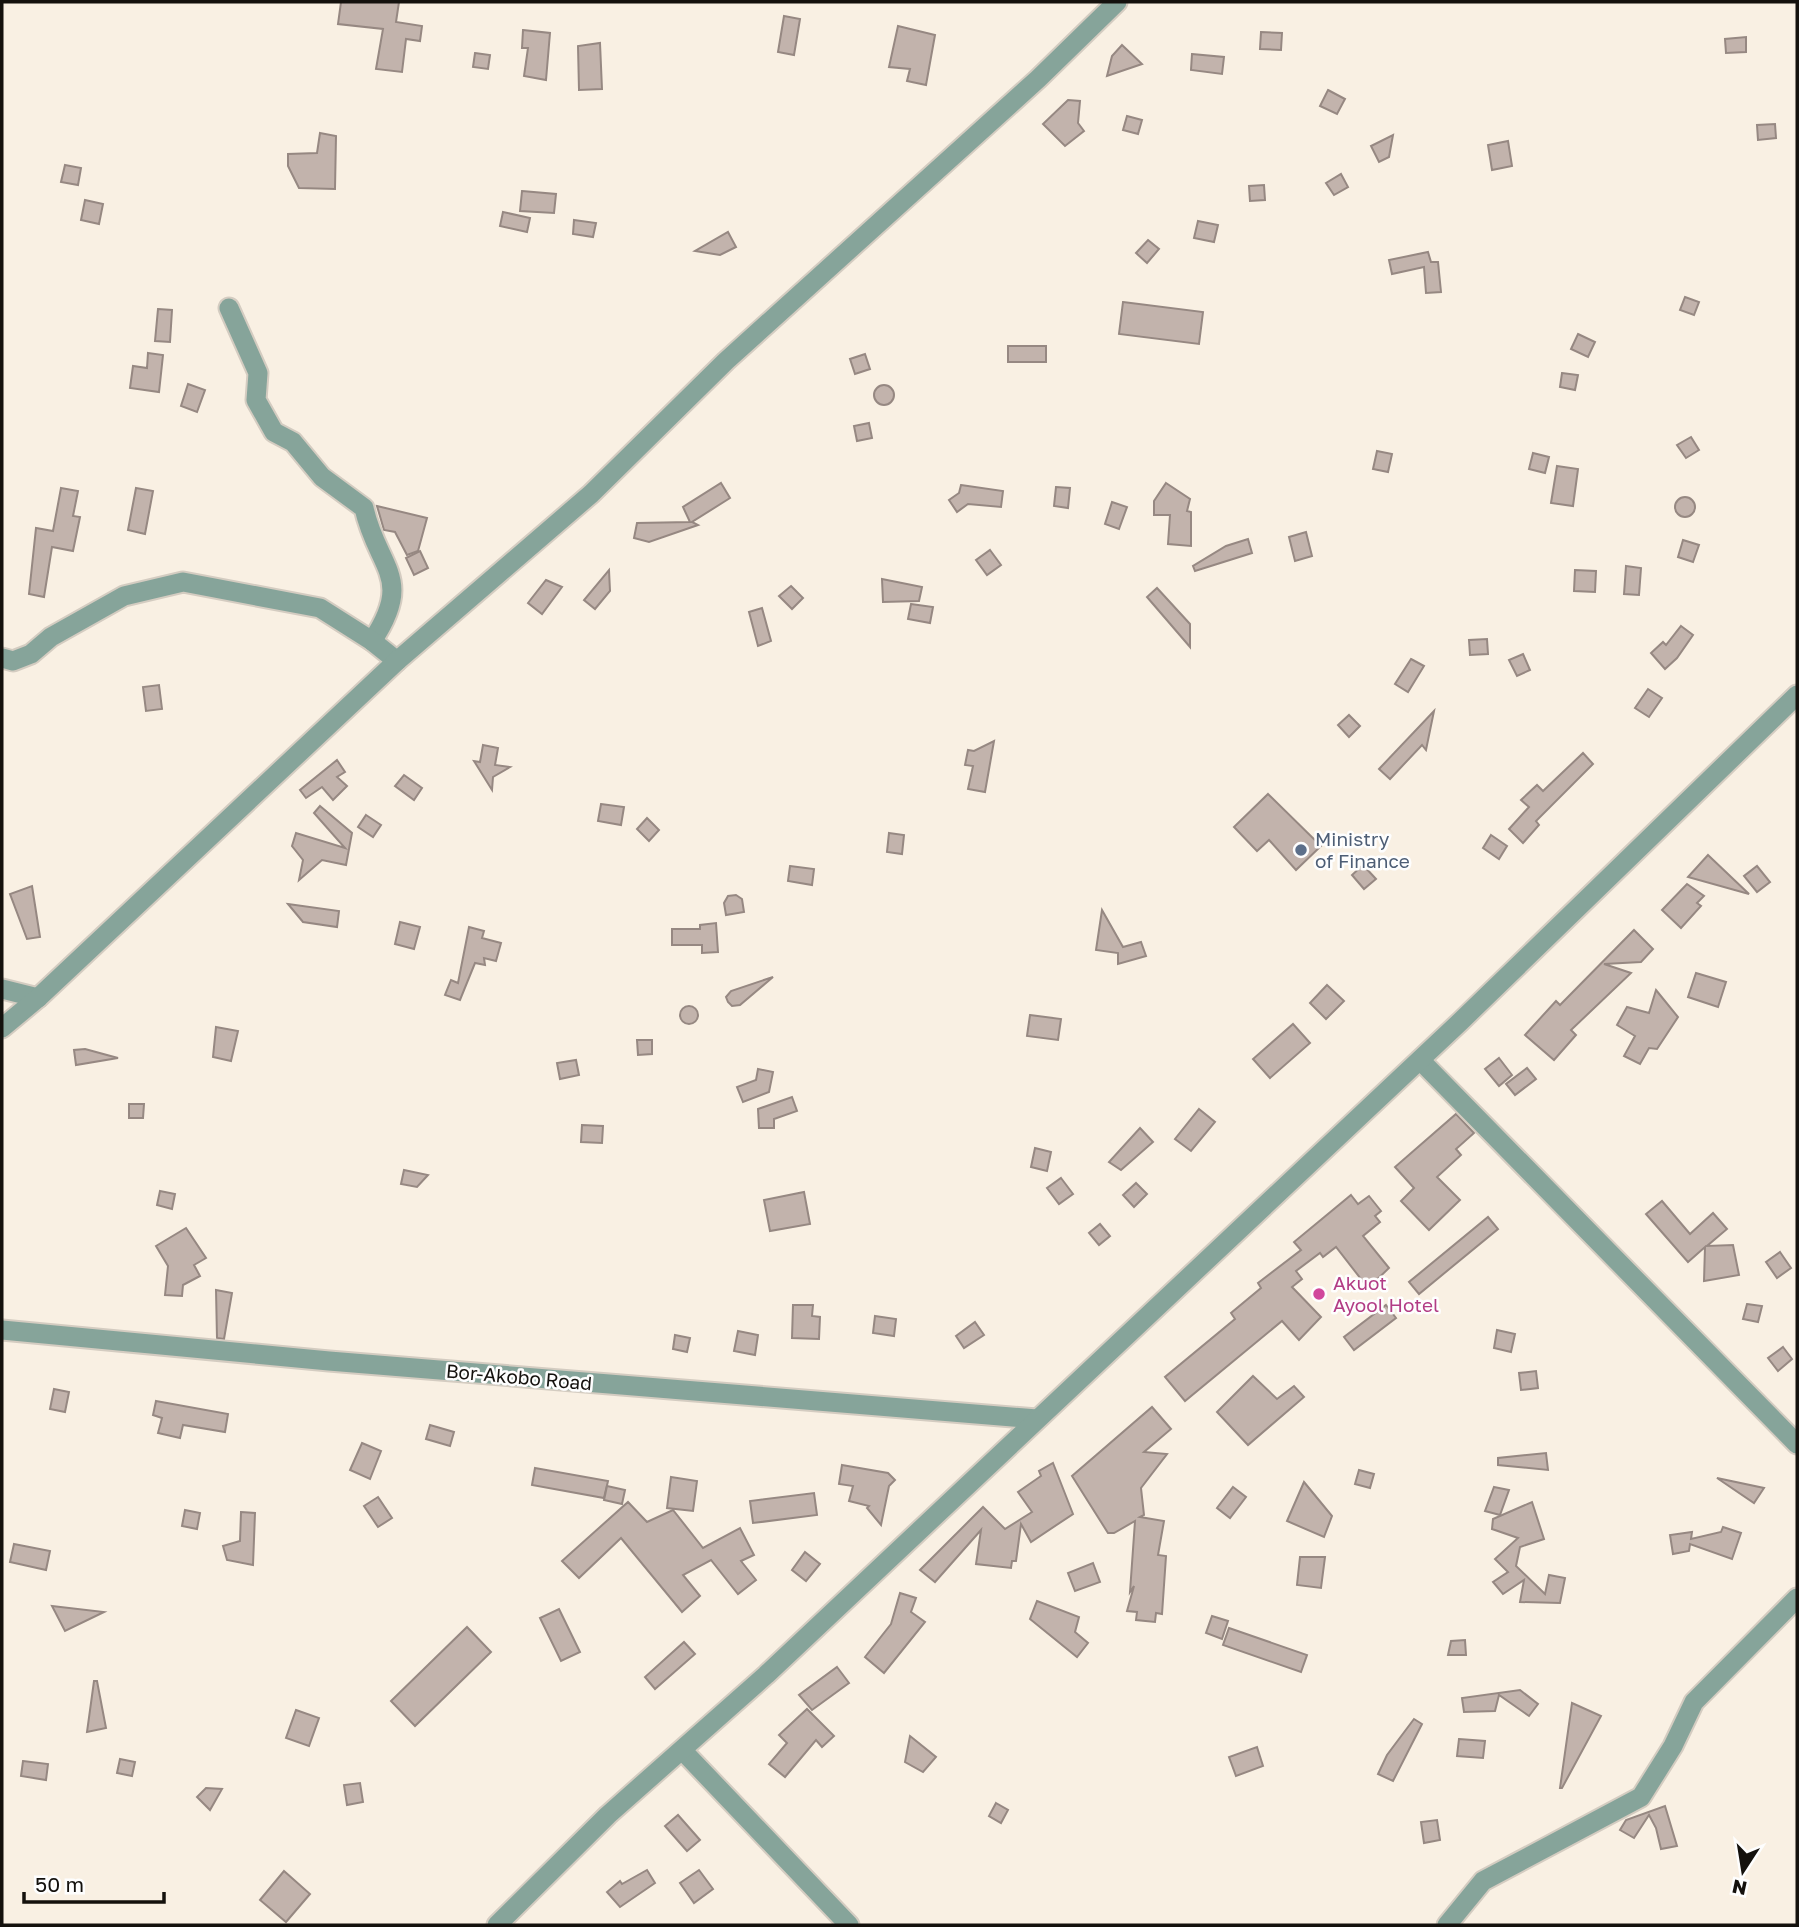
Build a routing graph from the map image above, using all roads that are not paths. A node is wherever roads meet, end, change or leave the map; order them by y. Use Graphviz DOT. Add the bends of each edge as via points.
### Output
graph roads {
  1 [pos="1117,2"];
  2 [pos="229,308"];
  3 [pos="372,641"];
  4 [pos="2,658"];
  5 [pos="397,662"];
  6 [pos="1797,695"];
  7 [pos="2,989"];
  8 [pos="38,998"];
  9 [pos="2,1027"];
  10 [pos="1420,1060"];
  11 [pos="2,1330"];
  12 [pos="1037,1419"];
  13 [pos="1797,1444"];
  14 [pos="1797,1598"];
  15 [pos="683,1751"];
  16 [pos="497,1925"];
  17 [pos="849,1925"];
  18 [pos="1447,1925"];
  1 -- 5 [label="street" via="726,361 591,494"];
  2 -- 3 [label="street" via="258,373 256,400 274,432 293,442 322,477 364,509 393,577 388,617"];
  3 -- 4 [label="street" via="320,608 183,582 124,596 51,637 32,653 13,661"];
  3 -- 5 [label="street"];
  5 -- 8 [label="street"];
  6 -- 10 [label="street"];
  7 -- 8 [label="street"];
  8 -- 9 [label="street"];
  10 -- 12 [label="street"];
  10 -- 13 [label="street"];
  11 -- 12 [label="street, Bor-Akobo Road"];
  12 -- 15 [label="street"];
  14 -- 18 [label="street" via="1694,1702 1641,1797 1483,1881"];
  15 -- 16 [label="street" via="608,1815"];
  15 -- 17 [label="street"];
}
